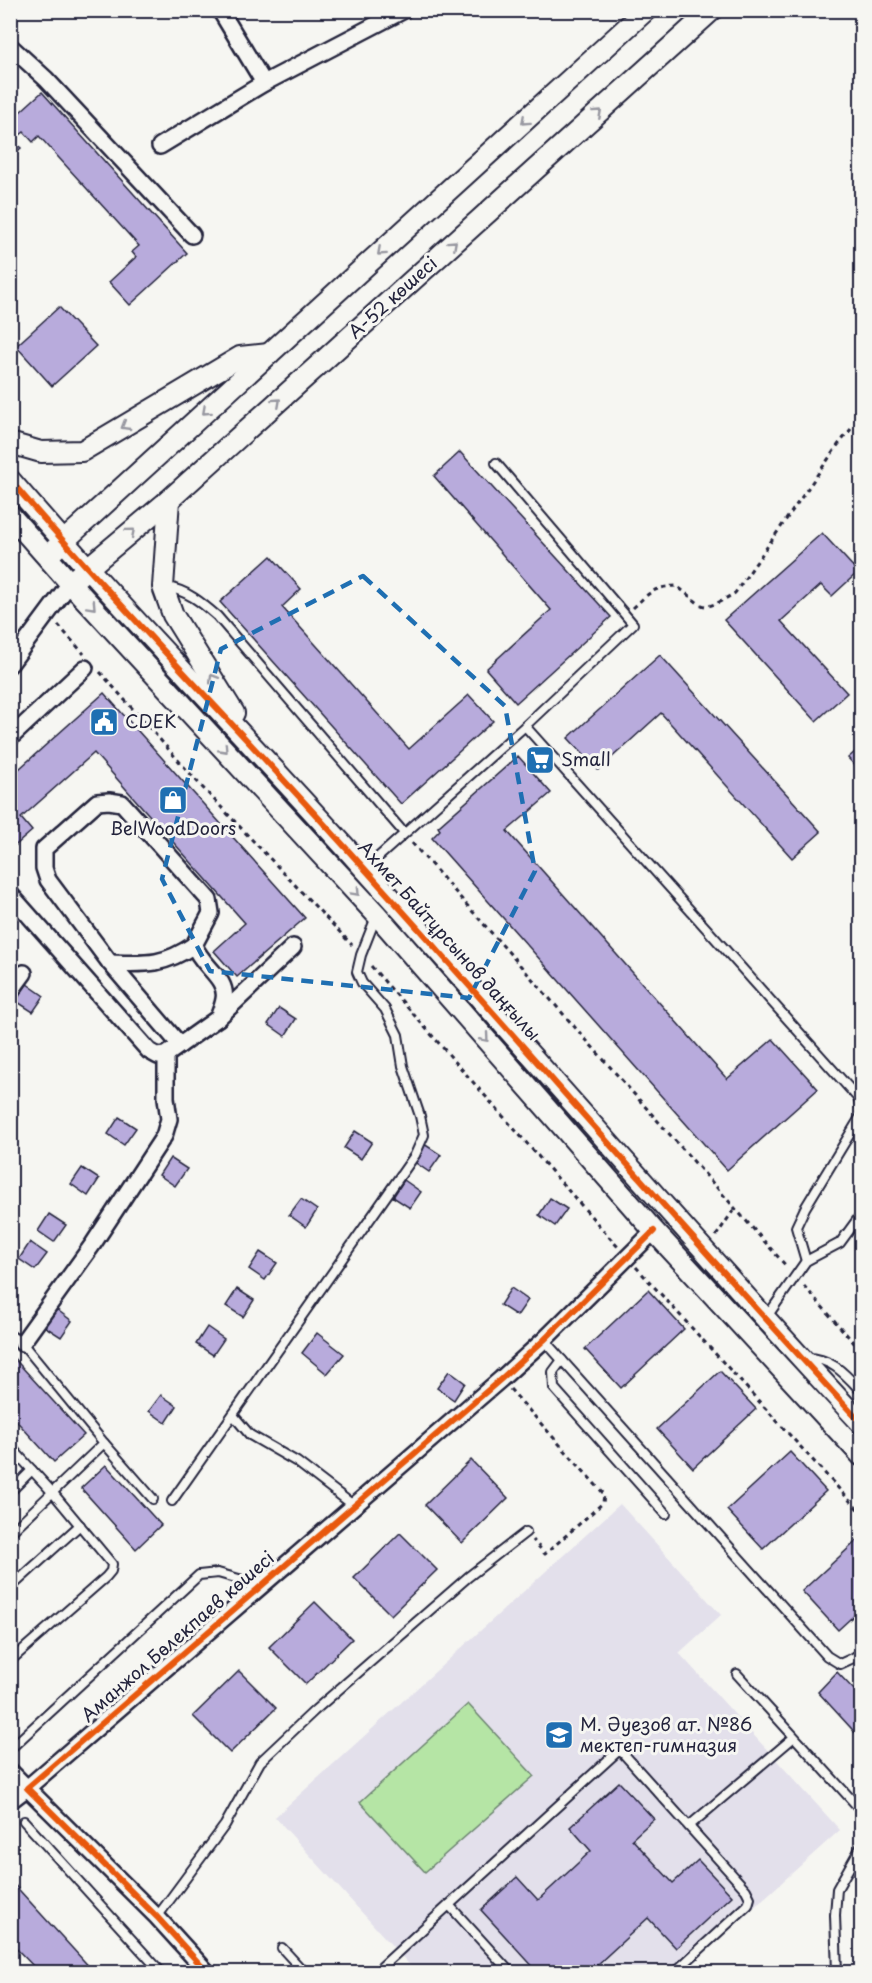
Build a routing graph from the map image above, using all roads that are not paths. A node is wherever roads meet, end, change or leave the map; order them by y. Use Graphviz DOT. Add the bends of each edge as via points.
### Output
graph roads {
  1 [pos="220,10"];
  2 [pos="404,10"];
  3 [pos="646,10"];
  4 [pos="712,10"];
  5 [pos="10,46"];
  6 [pos="264,83"];
  7 [pos="160,146"];
  8 [pos="192,235"];
  9 [pos="269,354"];
  10 [pos="10,443"];
  11 [pos="496,463"];
  12 [pos="10,480"];
  13 [pos="169,500"];
  14 [pos="10,515"];
  15 [pos="63,542"];
  16 [pos="47,557"];
  17 [pos="88,569"];
  18 [pos="70,583"];
  19 [pos="162,587"];
  20 [pos="10,664"];
  21 [pos="89,664"];
  22 [pos="525,726"];
  23 [pos="239,730"];
  24 [pos="10,738"];
  25 [pos="404,834"];
  26 [pos="365,869"];
  27 [pos="10,894"];
  28 [pos="377,915"];
  29 [pos="194,945"];
  30 [pos="293,947"];
  31 [pos="110,963"];
  32 [pos="24,973"];
  33 [pos="10,992"];
  34 [pos="218,1018"];
  35 [pos="180,1045"];
  36 [pos="166,1055"];
  37 [pos="861,1113"];
  38 [pos="861,1213"];
  39 [pos="858,1223"];
  40 [pos="654,1231"];
  41 [pos="806,1261"];
  42 [pos="765,1319"];
  43 [pos="16,1339"];
  44 [pos="544,1340"];
  45 [pos="800,1357"];
  46 [pos="562,1359"];
  47 [pos="861,1392"];
  48 [pos="233,1415"];
  49 [pos="861,1424"];
  50 [pos="104,1443"];
  51 [pos="10,1446"];
  52 [pos="861,1456"];
  53 [pos="32,1470"];
  54 [pos="10,1492"];
  55 [pos="53,1493"];
  56 [pos="153,1499"];
  57 [pos="172,1501"];
  58 [pos="353,1505"];
  59 [pos="666,1514"];
  60 [pos="80,1524"];
  61 [pos="526,1532"];
  62 [pos="10,1533"];
  63 [pos="260,1585"];
  64 [pos="10,1588"];
  65 [pos="861,1652"];
  66 [pos="10,1661"];
  67 [pos="737,1674"];
  68 [pos="793,1738"];
  69 [pos="10,1749"];
  70 [pos="10,1771"];
  71 [pos="27,1788"];
  72 [pos="10,1801"];
  73 [pos="861,1815"];
  74 [pos="24,1821"];
  75 [pos="689,1826"];
  76 [pos="861,1845"];
  77 [pos="449,1905"];
  78 [pos="157,1917"];
  79 [pos="282,1947"];
  80 [pos="161,1972"];
  81 [pos="207,1972"];
  82 [pos="304,1972"];
  83 [pos="376,1972"];
  84 [pos="510,1972"];
  85 [pos="675,1972"];
  86 [pos="837,1972"];
  1 -- 6 [label="street"];
  2 -- 6 [label="street"];
  3 -- 9 [label="street, one-way"];
  13 -- 4 [label="street, А-52 көшесі, one-way"];
  5 -- 8 [label="street"];
  6 -- 7 [label="street"];
  9 -- 10 [label="street, one-way" via="240,357 82,451 41,452"];
  9 -- 15 [label="street, one-way"];
  11 -- 22 [label="lane" via="633,624"];
  12 -- 15 [label="street, Ахмет Байтұрсынов даңғылы"];
  17 -- 13 [label="street, А-52 көшесі, one-way"];
  13 -- 19 [label="street"];
  14 -- 16 [label="street, Ахмет Байтұрсынов даңғылы"];
  15 -- 16 [label="street"];
  15 -- 17 [label="street, Ахмет Байтұрсынов даңғылы"];
  16 -- 18 [label="street, Ахмет Байтұрсынов даңғылы"];
  17 -- 18 [label="street, А-52 көшесі"];
  17 -- 23 [label="street, Ахмет Байтұрсынов даңғылы"];
  18 -- 20 [label="street"];
  18 -- 28 [label="street, Ахмет Байтұрсынов даңғылы, one-way"];
  23 -- 19 [label="street, one-way" via="233,710 173,615"];
  19 -- 25 [label="lane" via="177,589 200,601 217,616"];
  21 -- 24 [label="street"];
  22 -- 25 [label="lane"];
  22 -- 37 [label="lane" via="858,1098"];
  23 -- 26 [label="street, Ахмет Байтұрсынов даңғылы"];
  25 -- 26 [label="lane"];
  26 -- 42 [label="street, Ахмет Байтұрсынов даңғылы"];
  27 -- 36 [label="street" via="149,1051"];
  28 -- 40 [label="street, Ахмет Байтұрсынов даңғылы, one-way"];
  28 -- 48 [label="lane" via="357,972 385,1009 398,1035 424,1135 415,1155"];
  29 -- 31 [label="street" via="159,962"];
  29 -- 31 [label="street" via="211,913 209,900 122,803 98,802 44,849 44,868 48,880"];
  29 -- 34 [label="street" via="198,957 221,980 225,997"];
  30 -- 34 [label="street"];
  31 -- 35 [label="street"];
  32 -- 33 [label="street"];
  34 -- 35 [label="street"];
  35 -- 36 [label="street"];
  36 -- 43 [label="street" via="169,1119 164,1136 93,1244"];
  37 -- 41 [label="lane" via="796,1227"];
  38 -- 39 [label="lane"];
  39 -- 41 [label="lane" via="840,1243"];
  40 -- 44 [label="street, Аманжол Бөлекпаев көшесі"];
  40 -- 52 [label="street, Ахмет Байтұрсынов даңғылы"];
  41 -- 42 [label="lane"];
  42 -- 45 [label="street, Ахмет Байтұрсынов даңғылы"];
  43 -- 50 [label="lane"];
  44 -- 46 [label="lane"];
  44 -- 58 [label="street, Аманжол Бөлекпаев көшесі"];
  45 -- 47 [label="lane" via="816,1358 838,1367"];
  45 -- 49 [label="street, Ахмет Байтұрсынов даңғылы"];
  46 -- 59 [label="lane" via="553,1372 554,1388"];
  46 -- 65 [label="lane" via="826,1656 840,1664"];
  48 -- 57 [label="lane"];
  48 -- 58 [label="lane" via="250,1435 297,1462"];
  50 -- 55 [label="lane"];
  50 -- 56 [label="lane"];
  51 -- 53 [label="lane"];
  53 -- 54 [label="lane"];
  53 -- 55 [label="lane"];
  55 -- 60 [label="lane"];
  55 -- 62 [label="lane"];
  58 -- 63 [label="street, Аманжол Бөлекпаев көшесі"];
  60 -- 64 [label="lane"];
  60 -- 66 [label="lane" via="112,1564 111,1571"];
  61 -- 78 [label="lane" via="468,1576 260,1762 225,1825"];
  63 -- 69 [label="lane" via="218,1573 199,1575"];
  63 -- 71 [label="street, Аманжол Бөлекпаев көшесі"];
  67 -- 68 [label="lane"];
  68 -- 73 [label="lane" via="860,1809"];
  68 -- 75 [label="lane"];
  70 -- 71 [label="street"];
  71 -- 72 [label="street, Аманжол Бөлекпаев көшесі"];
  71 -- 78 [label="street"];
  74 -- 80 [label="lane"];
  75 -- 77 [label="lane" via="622,1752 617,1752"];
  75 -- 85 [label="lane" via="750,1898 748,1905"];
  76 -- 86 [label="lane" via="837,1889"];
  77 -- 83 [label="lane"];
  77 -- 84 [label="lane"];
  78 -- 81 [label="street"];
  79 -- 82 [label="lane"];
}
